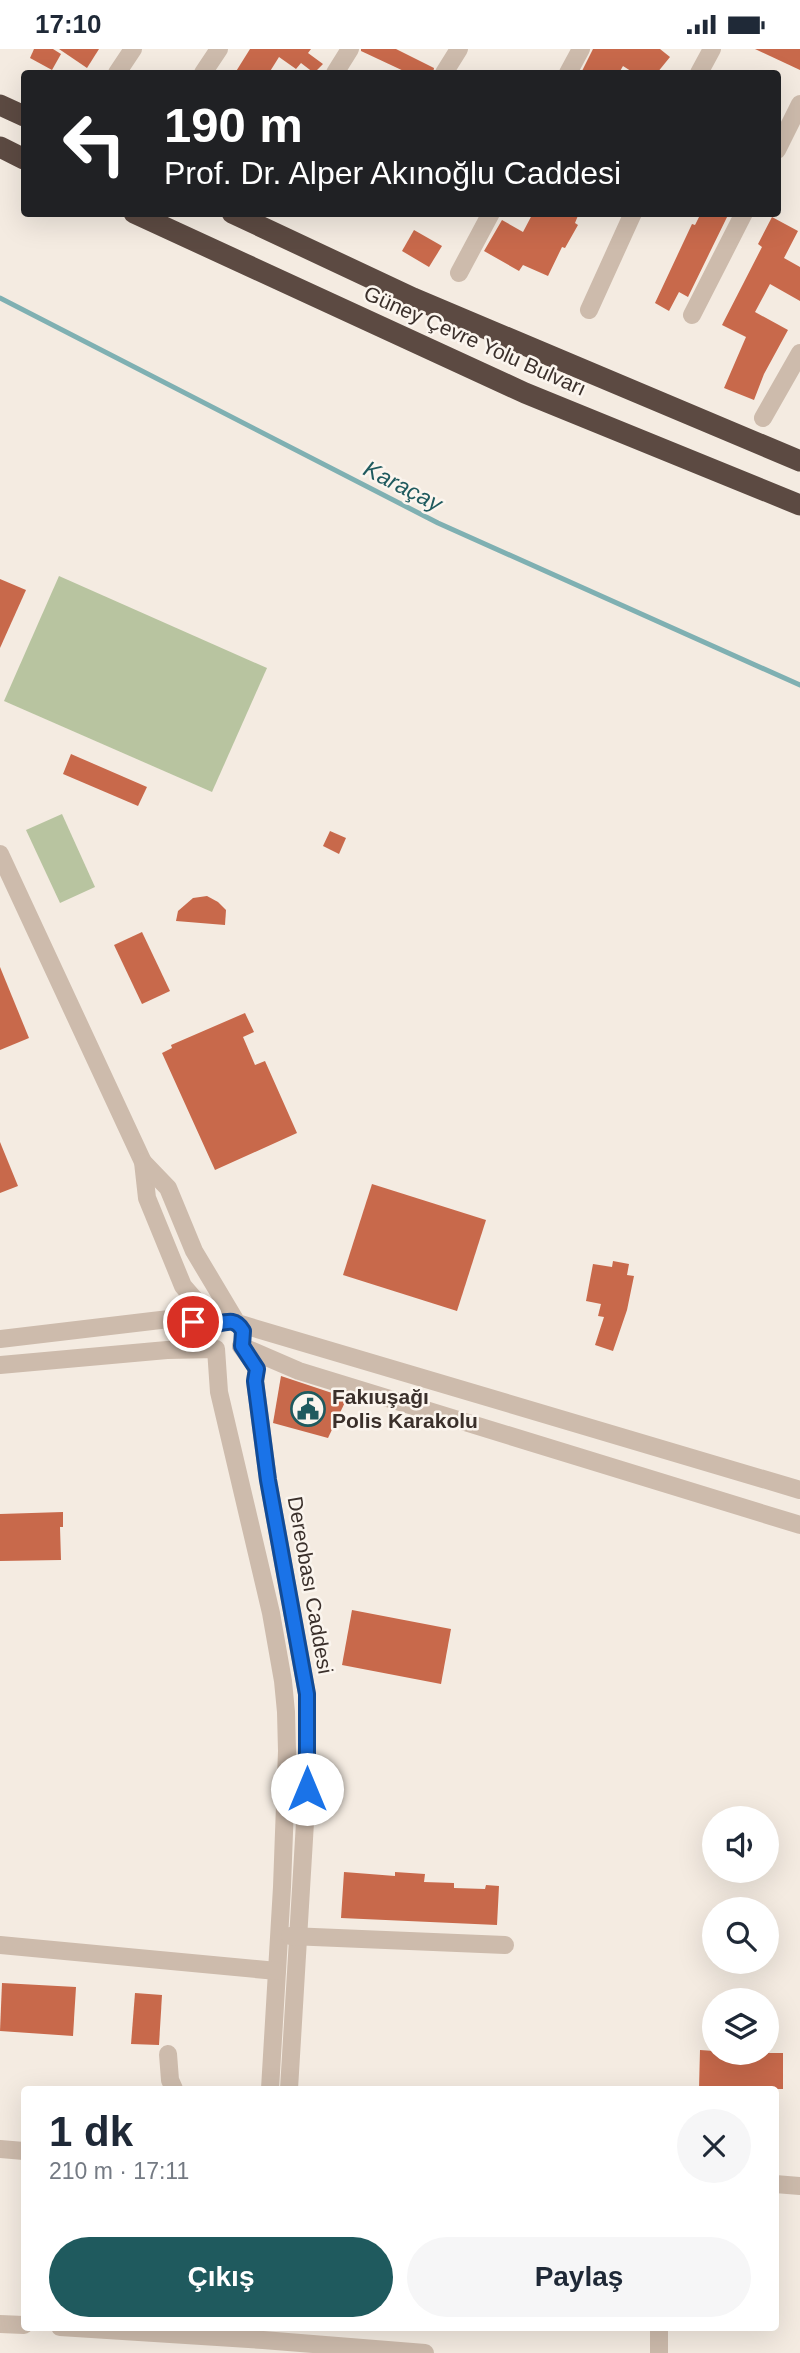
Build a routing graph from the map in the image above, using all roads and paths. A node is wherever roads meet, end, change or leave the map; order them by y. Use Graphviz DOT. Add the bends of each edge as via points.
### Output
graph roads {
  1 [pos="133,49"];
  2 [pos="219,49"];
  3 [pos="350,49"];
  4 [pos="459,49"];
  5 [pos="581,49"];
  6 [pos="712,49"];
  7 [pos="119,70"];
  8 [pos="205,70"];
  9 [pos="337,70"];
  10 [pos="446,70"];
  11 [pos="570,70"];
  12 [pos="701,70"];
  13 [pos="800,104"];
  14 [pos="0,105"];
  15 [pos="21,115"];
  16 [pos="781,142"];
  17 [pos="0,147"];
  18 [pos="21,158"];
  19 [pos="143,217"];
  20 [pos="241,217"];
  21 [pos="489,217"];
  22 [pos="631,217"];
  23 [pos="742,217"];
  24 [pos="459,272"];
  25 [pos="589,310"];
  26 [pos="692,314"];
  27 [pos="800,353"];
  28 [pos="764,418"];
  29 [pos="800,461"];
  30 [pos="800,505"];
  31 [pos="0,854"];
  32 [pos="143,1163"];
  33 [pos="187,1291"];
  34 [pos="169,1319"];
  35 [pos="237,1323"];
  36 [pos="216,1324"];
  37 [pos="0,1339"];
  38 [pos="242,1346"];
  39 [pos="217,1357"];
  40 [pos="278,1363"];
  41 [pos="0,1365"];
  42 [pos="257,1369"];
  43 [pos="800,1490"];
  44 [pos="800,1525"];
  45 [pos="279,1935"];
  46 [pos="299,1936"];
  47 [pos="0,1945"];
  48 [pos="505,1945"];
  49 [pos="277,1971"];
  50 [pos="168,2054"];
  51 [pos="173,2086"];
  52 [pos="270,2086"];
  53 [pos="289,2086"];
  54 [pos="0,2149"];
  55 [pos="21,2151"];
  56 [pos="779,2185"];
  57 [pos="800,2186"];
  58 [pos="0,2324"];
  59 [pos="21,2325"];
  60 [pos="122,2331"];
  61 [pos="659,2331"];
  62 [pos="263,2340"];
  63 [pos="425,2353"];
  64 [pos="659,2353"];
  1 -- 7 [label="street"];
  2 -- 8 [label="street"];
  3 -- 9 [label="street"];
  4 -- 10 [label="street"];
  5 -- 11 [label="street"];
  6 -- 12 [label="street"];
  13 -- 16 [label="street"];
  14 -- 15 [label="highway"];
  17 -- 18 [label="highway"];
  19 -- 30 [label="highway, Güney Çevre Yolu Bulvarı" via="525,393"];
  20 -- 29 [label="highway, Güney Çevre Yolu Bulvarı" via="413,298"];
  21 -- 24 [label="street"];
  22 -- 25 [label="street"];
  23 -- 26 [label="street"];
  27 -- 28 [label="street"];
  31 -- 32 [label="street"];
  32 -- 33 [label="street" via="147,1198"];
  32 -- 35 [label="street" via="168,1188 194,1251"];
  33 -- 34 [label="street"];
  33 -- 36 [label="street"];
  34 -- 36 [label="street"];
  34 -- 37 [label="street"];
  35 -- 36 [label="street" via="226,1320"];
  35 -- 38 [label="street" via="243,1331"];
  35 -- 43 [label="street"];
  36 -- 39 [label="street, Dereobası Caddesi" via="211,1334"];
  38 -- 39 [label="street"];
  38 -- 40 [label="street"];
  38 -- 42 [label="street"];
  39 -- 41 [label="street" via="192,1349"];
  39 -- 45 [label="street, Dereobası Caddesi" via="219,1392 283,1681 287,1751"];
  40 -- 42 [label="street"];
  40 -- 44 [label="street"];
  42 -- 46 [label="street, Dereobası Caddesi" via="268,1480 307,1694"];
  45 -- 46 [label="street"];
  45 -- 49 [label="street, Dereobası Caddesi"];
  46 -- 48 [label="street"];
  46 -- 53 [label="street, Dereobası Caddesi"];
  47 -- 49 [label="street"];
  49 -- 52 [label="street, Dereobası Caddesi"];
  50 -- 51 [label="street"];
  54 -- 55 [label="street"];
  56 -- 57 [label="street"];
  58 -- 59 [label="street"];
  60 -- 62 [label="street"];
  61 -- 64 [label="street"];
  62 -- 63 [label="street"];
}
